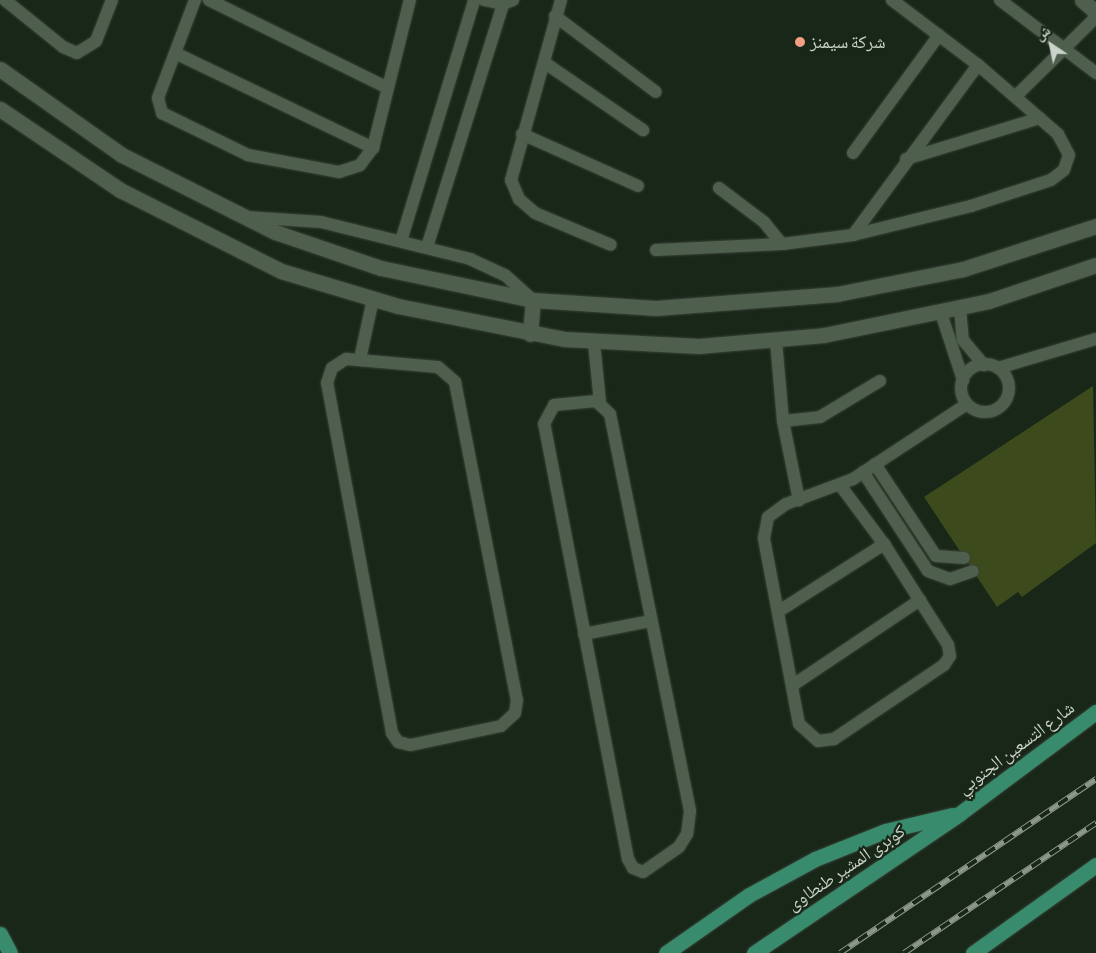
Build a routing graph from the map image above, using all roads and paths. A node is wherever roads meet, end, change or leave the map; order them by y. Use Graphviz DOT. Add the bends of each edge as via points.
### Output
graph roads {
  1 [pos="5,0"];
  2 [pos="195,0"];
  3 [pos="209,0"];
  4 [pos="410,0"];
  5 [pos="474,0"];
  6 [pos="484,0"];
  7 [pos="561,0"];
  8 [pos="892,0"];
  9 [pos="1000,0"];
  10 [pos="1082,0"];
  11 [pos="108,2"];
  12 [pos="508,2"];
  13 [pos="1096,12"];
  14 [pos="555,16"];
  15 [pos="1096,17"];
  16 [pos="939,35"];
  17 [pos="1066,47"];
  18 [pos="174,53"];
  19 [pos="545,62"];
  20 [pos="978,65"];
  21 [pos="0,69"];
  22 [pos="1096,73"];
  23 [pos="388,88"];
  24 [pos="656,92"];
  25 [pos="1016,96"];
  26 [pos="0,109"];
  27 [pos="1040,118"];
  28 [pos="643,130"];
  29 [pos="522,134"];
  30 [pos="374,148"];
  31 [pos="853,152"];
  32 [pos="906,159"];
  33 [pos="638,186"];
  34 [pos="719,188"];
  35 [pos="242,218"];
  36 [pos="1096,226"];
  37 [pos="854,235"];
  38 [pos="401,241"];
  39 [pos="782,244"];
  40 [pos="611,245"];
  41 [pos="427,247"];
  42 [pos="656,250"];
  43 [pos="1096,265"];
  44 [pos="372,300"];
  45 [pos="533,300"];
  46 [pos="960,308"];
  47 [pos="941,313"];
  48 [pos="1096,331"];
  49 [pos="530,334"];
  50 [pos="1096,339"];
  51 [pos="1082,340"];
  52 [pos="776,341"];
  53 [pos="594,343"];
  54 [pos="360,359"];
  55 [pos="984,365"];
  56 [pos="998,368"];
  57 [pos="963,380"];
  58 [pos="880,381"];
  59 [pos="600,402"];
  60 [pos="967,404"];
  61 [pos="783,421"];
  62 [pos="875,464"];
  63 [pos="863,472"];
  64 [pos="840,486"];
  65 [pos="799,500"];
  66 [pos="884,544"];
  67 [pos="964,558"];
  68 [pos="973,571"];
  69 [pos="920,600"];
  70 [pos="779,611"];
  71 [pos="650,621"];
  72 [pos="584,634"];
  73 [pos="794,685"];
  74 [pos="1096,712"];
  75 [pos="958,814"];
  76 [pos="1096,865"];
  77 [pos="0,934"];
  78 [pos="10,953"];
  79 [pos="666,953"];
  80 [pos="754,953"];
  81 [pos="973,953"];
  1 -- 11 [label="lane" via="63,48 77,53 96,41"];
  2 -- 18 [label="lane"];
  3 -- 23 [label="lane"];
  4 -- 23 [label="lane"];
  5 -- 38 [label="lane"];
  6 -- 12 [label="lane"];
  7 -- 14 [label="lane"];
  8 -- 16 [label="lane"];
  9 -- 17 [label="lane"];
  10 -- 13 [label="street"];
  12 -- 41 [label="lane"];
  14 -- 19 [label="lane"];
  14 -- 24 [label="lane"];
  15 -- 17 [label="lane"];
  16 -- 20 [label="lane"];
  16 -- 31 [label="lane"];
  17 -- 22 [label="lane"];
  17 -- 25 [label="lane"];
  18 -- 30 [label="lane"];
  18 -- 30 [label="lane" via="158,98 159,109 209,138 268,161 339,172 360,165"];
  19 -- 28 [label="lane"];
  19 -- 29 [label="lane"];
  20 -- 25 [label="lane"];
  20 -- 32 [label="lane"];
  21 -- 35 [label="street" via="122,155"];
  23 -- 30 [label="lane"];
  25 -- 27 [label="lane"];
  26 -- 44 [label="street" via="68,158 173,219 282,270"];
  27 -- 32 [label="lane"];
  27 -- 37 [label="lane" via="1068,147 1068,163 1059,176 970,206"];
  29 -- 33 [label="lane"];
  29 -- 40 [label="lane" via="512,170 519,199 535,213"];
  32 -- 37 [label="lane"];
  34 -- 39 [label="lane" via="764,222"];
  35 -- 38 [label="lane" via="321,222"];
  35 -- 45 [label="street" via="381,268"];
  36 -- 45 [label="street" via="963,269 837,294 656,308"];
  37 -- 39 [label="lane"];
  38 -- 41 [label="lane"];
  39 -- 42 [label="lane"];
  41 -- 45 [label="lane" via="488,266"];
  43 -- 46 [label="street"];
  44 -- 49 [label="street"];
  44 -- 54 [label="lane"];
  45 -- 49 [label="street"];
  46 -- 47 [label="street"];
  46 -- 55 [label="lane" via="963,340"];
  47 -- 52 [label="street"];
  47 -- 57 [label="lane"];
  48 -- 51 [label="lane"];
  49 -- 53 [label="street"];
  50 -- 51 [label="lane"];
  51 -- 56 [label="lane"];
  52 -- 53 [label="street" via="660,346"];
  52 -- 61 [label="lane"];
  53 -- 59 [label="lane"];
  54 -- 54 [label="lane" via="338,362 327,383 392,733 398,742 410,746 501,726 515,713 517,700 455,382 438,367"];
  55 -- 56 [label="lane"];
  55 -- 57 [label="lane" via="968,372"];
  56 -- 60 [label="lane" via="1009,385 1003,404 985,412"];
  57 -- 60 [label="lane"];
  58 -- 61 [label="lane" via="820,417"];
  59 -- 71 [label="lane" via="610,414"];
  59 -- 72 [label="lane" via="559,403 550,408 544,424"];
  60 -- 62 [label="lane"];
  61 -- 65 [label="lane"];
  62 -- 63 [label="lane"];
  62 -- 67 [label="lane" via="936,556"];
  63 -- 64 [label="lane"];
  63 -- 68 [label="lane" via="928,571 950,578"];
  64 -- 65 [label="lane"];
  64 -- 66 [label="lane"];
  65 -- 70 [label="lane" via="775,509 763,528"];
  66 -- 69 [label="lane"];
  66 -- 70 [label="lane"];
  69 -- 73 [label="lane"];
  69 -- 73 [label="lane" via="950,650 944,666 826,742 803,732"];
  70 -- 73 [label="lane"];
  71 -- 72 [label="lane"];
  71 -- 72 [label="lane" via="690,819 679,847 643,872 633,868 628,859"];
  74 -- 75 [label="highway, شارع التسعين الجنوبي"];
  75 -- 79 [label="highway" via="884,832 814,859 749,895"];
  75 -- 80 [label="highway, كوبرى المشير طنطاوى"];
  76 -- 81 [label="highway"];
  77 -- 78 [label="highway"];
}
